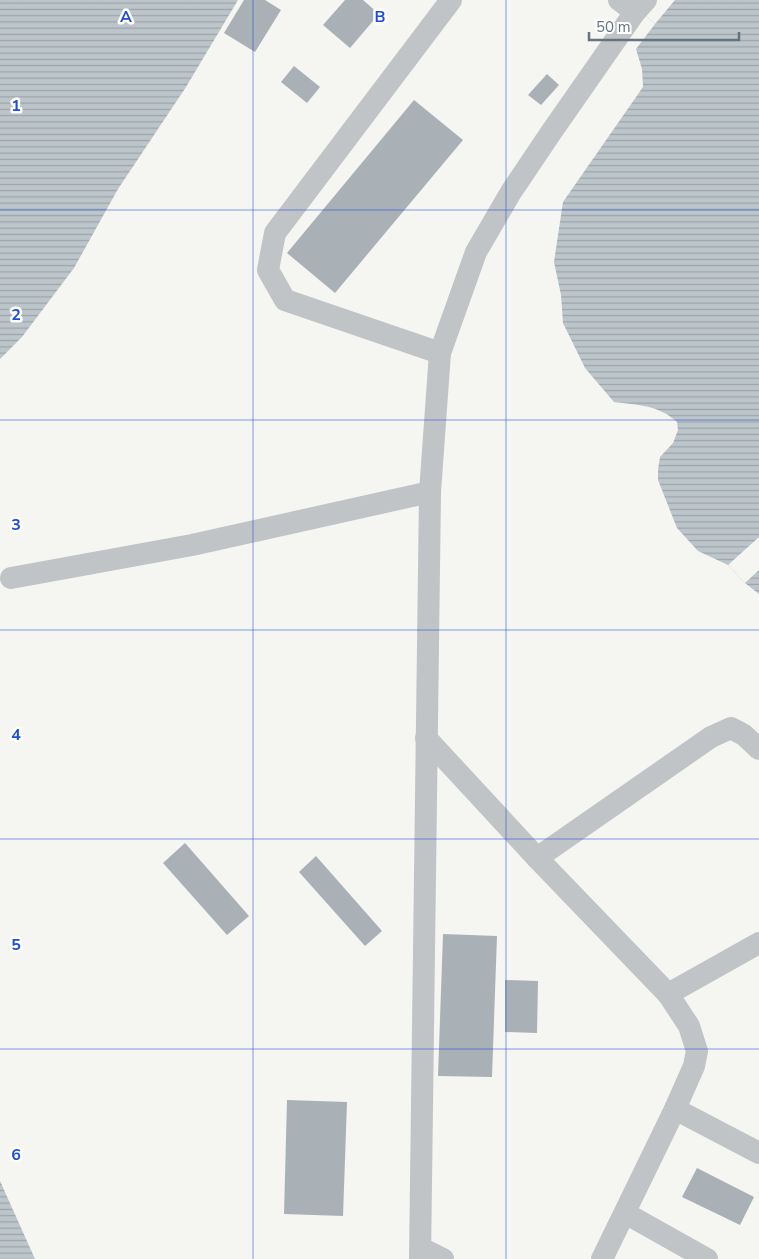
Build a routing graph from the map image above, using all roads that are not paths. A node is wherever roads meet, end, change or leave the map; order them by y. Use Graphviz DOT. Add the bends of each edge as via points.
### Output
graph roads {
  1 [pos="451,0"];
  2 [pos="633,4"];
  3 [pos="440,353"];
  4 [pos="430,492"];
  5 [pos="12,578"];
  6 [pos="426,738"];
  7 [pos="759,749"];
  8 [pos="537,858"];
  9 [pos="759,943"];
  10 [pos="668,994"];
  11 [pos="675,1109"];
  12 [pos="759,1153"];
  13 [pos="625,1213"];
  14 [pos="420,1254"];
  15 [pos="443,1259"];
  16 [pos="602,1259"];
  17 [pos="707,1259"];
  1 -- 3 [label="street" via="275,233 268,270 285,300"];
  2 -- 3 [label="street" via="476,252"];
  3 -- 4 [label="street"];
  4 -- 5 [label="street" via="192,545"];
  4 -- 6 [label="street"];
  6 -- 8 [label="street"];
  6 -- 14 [label="street"];
  7 -- 8 [label="street" via="731,728 711,737"];
  8 -- 10 [label="street"];
  9 -- 10 [label="street"];
  10 -- 11 [label="street" via="689,1026 697,1051 694,1066"];
  11 -- 12 [label="street"];
  11 -- 13 [label="street"];
  13 -- 16 [label="street"];
  13 -- 17 [label="street"];
  14 -- 15 [label="street"];
}
